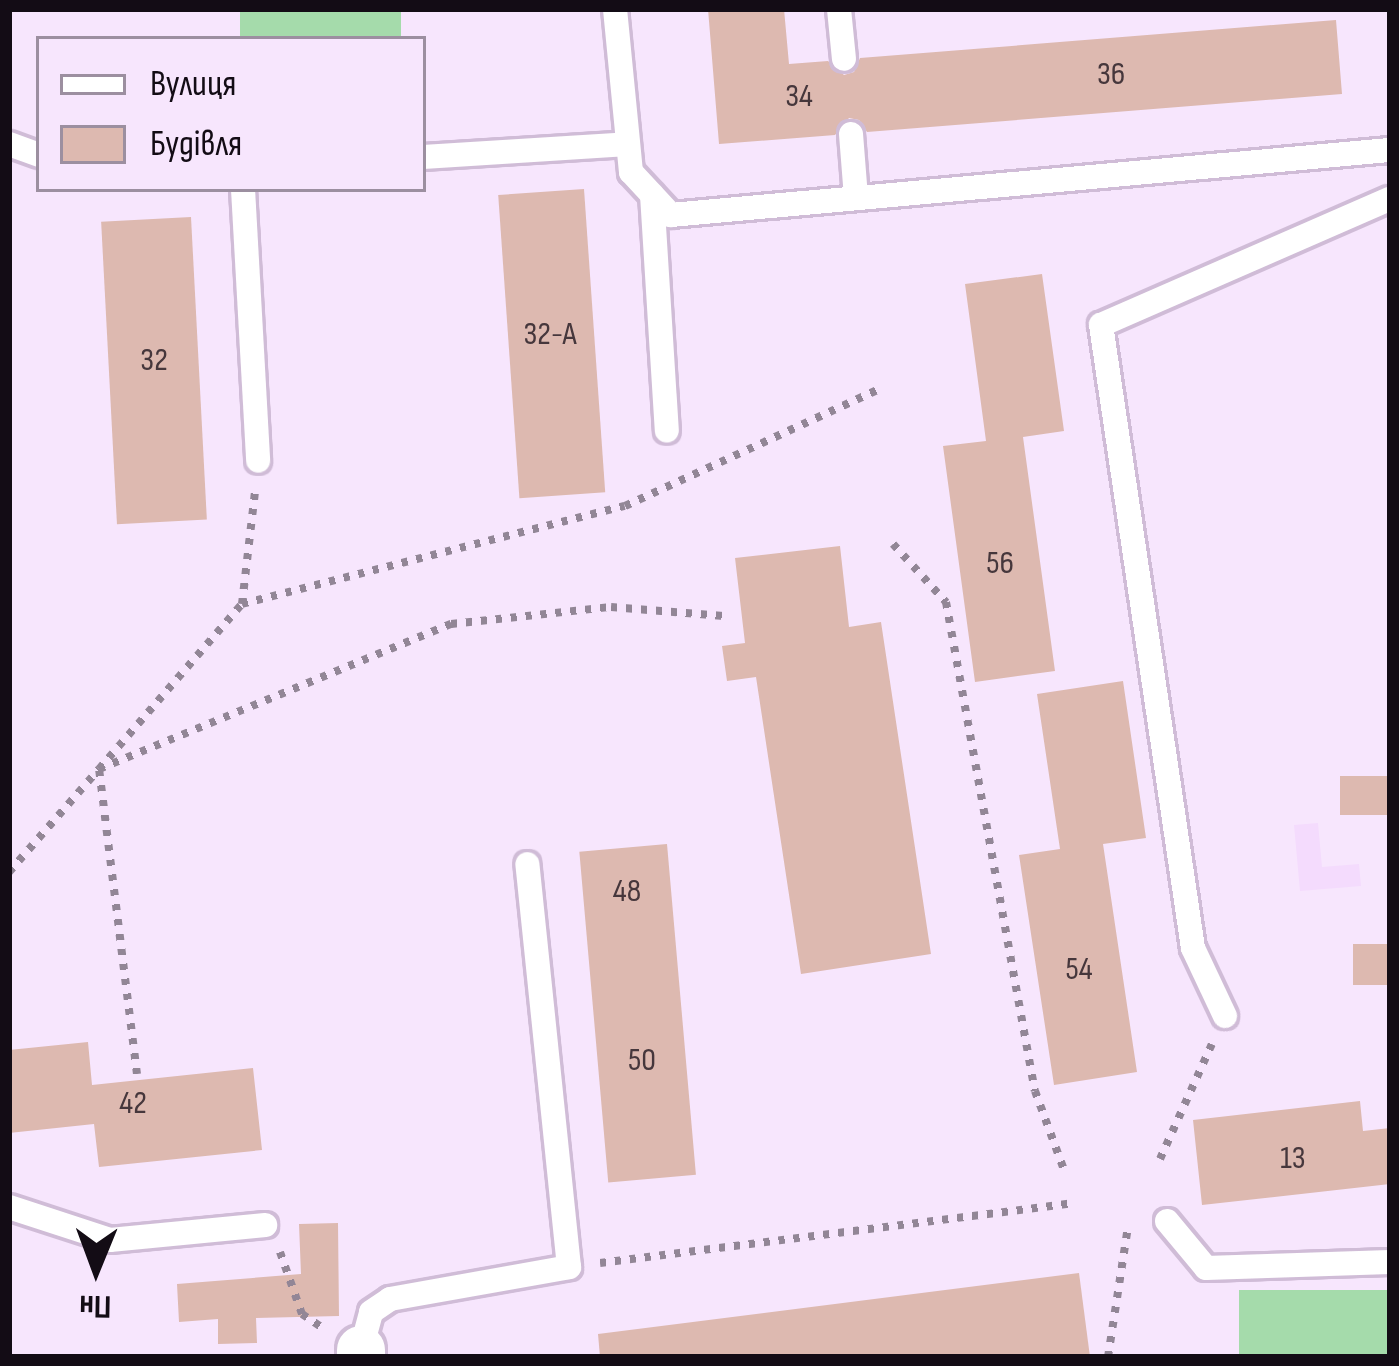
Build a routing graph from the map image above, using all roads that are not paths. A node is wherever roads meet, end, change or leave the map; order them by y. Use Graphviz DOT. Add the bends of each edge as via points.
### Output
graph roads {
  1 [pos="616,9"];
  2 [pos="839,9"];
  3 [pos="844,59"];
  4 [pos="850,134"];
  5 [pos="628,144"];
  6 [pos="1390,149"];
  7 [pos="426,157"];
  8 [pos="243,192"];
  9 [pos="652,195"];
  10 [pos="856,198"];
  11 [pos="1390,199"];
  12 [pos="667,431"];
  13 [pos="258,460"];
  14 [pos="527,864"];
  15 [pos="1225,1016"];
  16 [pos="9,1207"];
  17 [pos="1167,1221"];
  18 [pos="265,1225"];
  19 [pos="1390,1262"];
  20 [pos="361,1354"];
  1 -- 5 [label="lane"];
  2 -- 3 [label="lane"];
  4 -- 10 [label="lane"];
  5 -- 7 [label="lane"];
  5 -- 9 [label="lane" via="631,172"];
  6 -- 10 [label="lane"];
  8 -- 13 [label="lane"];
  9 -- 10 [label="lane" via="670,214"];
  9 -- 12 [label="lane"];
  11 -- 15 [label="lane" via="1101,325 1193,947"];
  14 -- 20 [label="lane" via="569,1267 390,1299 371,1312"];
  16 -- 18 [label="lane" via="110,1240"];
  17 -- 19 [label="lane" via="1206,1268"];
}
